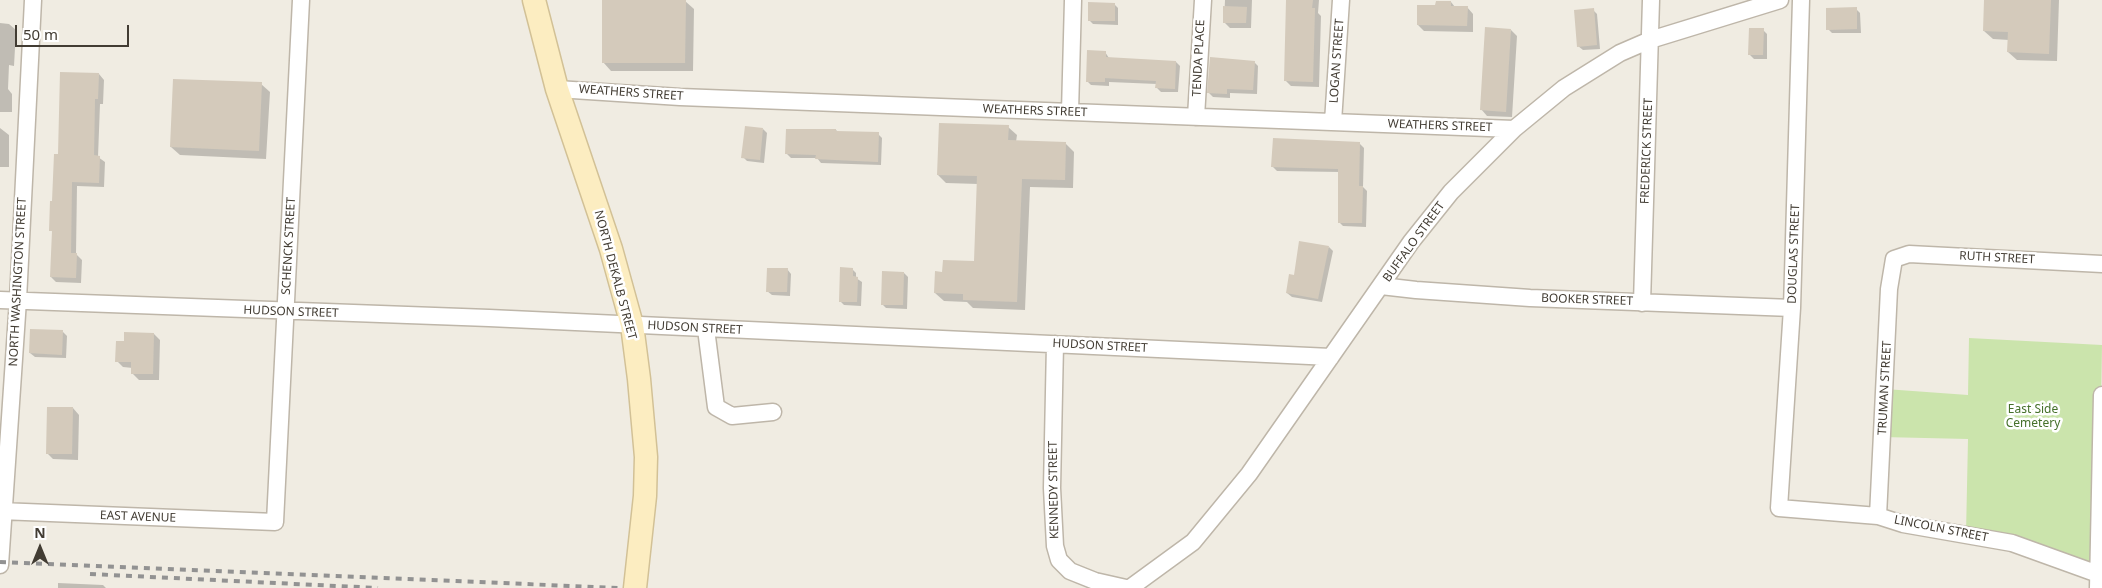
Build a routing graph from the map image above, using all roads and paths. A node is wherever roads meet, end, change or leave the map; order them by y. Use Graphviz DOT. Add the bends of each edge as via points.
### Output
graph roads {
  1 [pos="33,0"];
  2 [pos="301,0"];
  3 [pos="534,0"];
  4 [pos="1073,0"];
  5 [pos="1203,0"];
  6 [pos="1341,0"];
  7 [pos="1651,0"];
  8 [pos="1780,0"];
  9 [pos="1801,0"];
  10 [pos="1650,40"];
  11 [pos="557,89"];
  12 [pos="1070,112"];
  13 [pos="1196,117"];
  14 [pos="1333,122"];
  15 [pos="1514,129"];
  16 [pos="1894,259"];
  17 [pos="2102,264"];
  18 [pos="1381,286"];
  19 [pos="0,300"];
  20 [pos="18,300"];
  21 [pos="1642,302"];
  22 [pos="1792,308"];
  23 [pos="286,311"];
  24 [pos="632,325"];
  25 [pos="706,329"];
  26 [pos="1055,344"];
  27 [pos="1331,356"];
  28 [pos="2102,395"];
  29 [pos="773,412"];
  30 [pos="1779,508"];
  31 [pos="2,512"];
  32 [pos="1878,516"];
  33 [pos="275,522"];
  34 [pos="0,565"];
  35 [pos="2098,581"];
  36 [pos="635,588"];
  37 [pos="1128,588"];
  1 -- 20 [label="street, NORTH WASHINGTON STREET"];
  2 -- 23 [label="street, SCHENCK STREET"];
  3 -- 11 [label="main road, NORTH DEKALB STREET"];
  4 -- 12 [label="street"];
  5 -- 13 [label="street, TENDA PLACE"];
  6 -- 14 [label="street, LOGAN STREET"];
  7 -- 10 [label="street, FREDERICK STREET"];
  8 -- 10 [label="street, BUFFALO STREET"];
  9 -- 22 [label="street, DOUGLAS STREET"];
  10 -- 15 [label="street, BUFFALO STREET" via="1591,69"];
  10 -- 21 [label="street, FREDERICK STREET"];
  11 -- 12 [label="street, WEATHERS STREET"];
  11 -- 24 [label="main road, NORTH DEKALB STREET" via="611,249"];
  12 -- 13 [label="street, WEATHERS STREET"];
  13 -- 14 [label="street, WEATHERS STREET"];
  14 -- 15 [label="street, WEATHERS STREET"];
  15 -- 18 [label="street, BUFFALO STREET" via="1451,192"];
  16 -- 17 [label="street, RUTH STREET" via="1909,254"];
  16 -- 32 [label="street, TRUMAN STREET" via="1889,289"];
  18 -- 21 [label="street, BOOKER STREET" via="1530,298"];
  18 -- 27 [label="street, BUFFALO STREET"];
  19 -- 20 [label="street, HUDSON STREET"];
  20 -- 23 [label="street, HUDSON STREET"];
  20 -- 31 [label="street, NORTH WASHINGTON STREET"];
  21 -- 22 [label="street, BOOKER STREET"];
  22 -- 30 [label="street, DOUGLAS STREET"];
  23 -- 24 [label="street, HUDSON STREET"];
  23 -- 33 [label="street, SCHENCK STREET"];
  24 -- 25 [label="street, HUDSON STREET"];
  24 -- 36 [label="main road, NORTH DEKALB STREET" via="646,457"];
  25 -- 26 [label="street, HUDSON STREET"];
  25 -- 29 [label="street" via="716,407 732,416"];
  26 -- 27 [label="street, HUDSON STREET"];
  26 -- 37 [label="street, KENNEDY STREET" via="1052,488 1055,546 1059,560 1070,572"];
  27 -- 37 [label="street, BUFFALO STREET" via="1249,474 1193,542"];
  28 -- 35 [label="street"];
  30 -- 32 [label="street, LINCOLN STREET"];
  31 -- 33 [label="street, EAST AVENUE"];
  31 -- 34 [label="street, NORTH WASHINGTON STREET"];
  32 -- 35 [label="street, LINCOLN STREET" via="1903,524 2012,543"];
}
